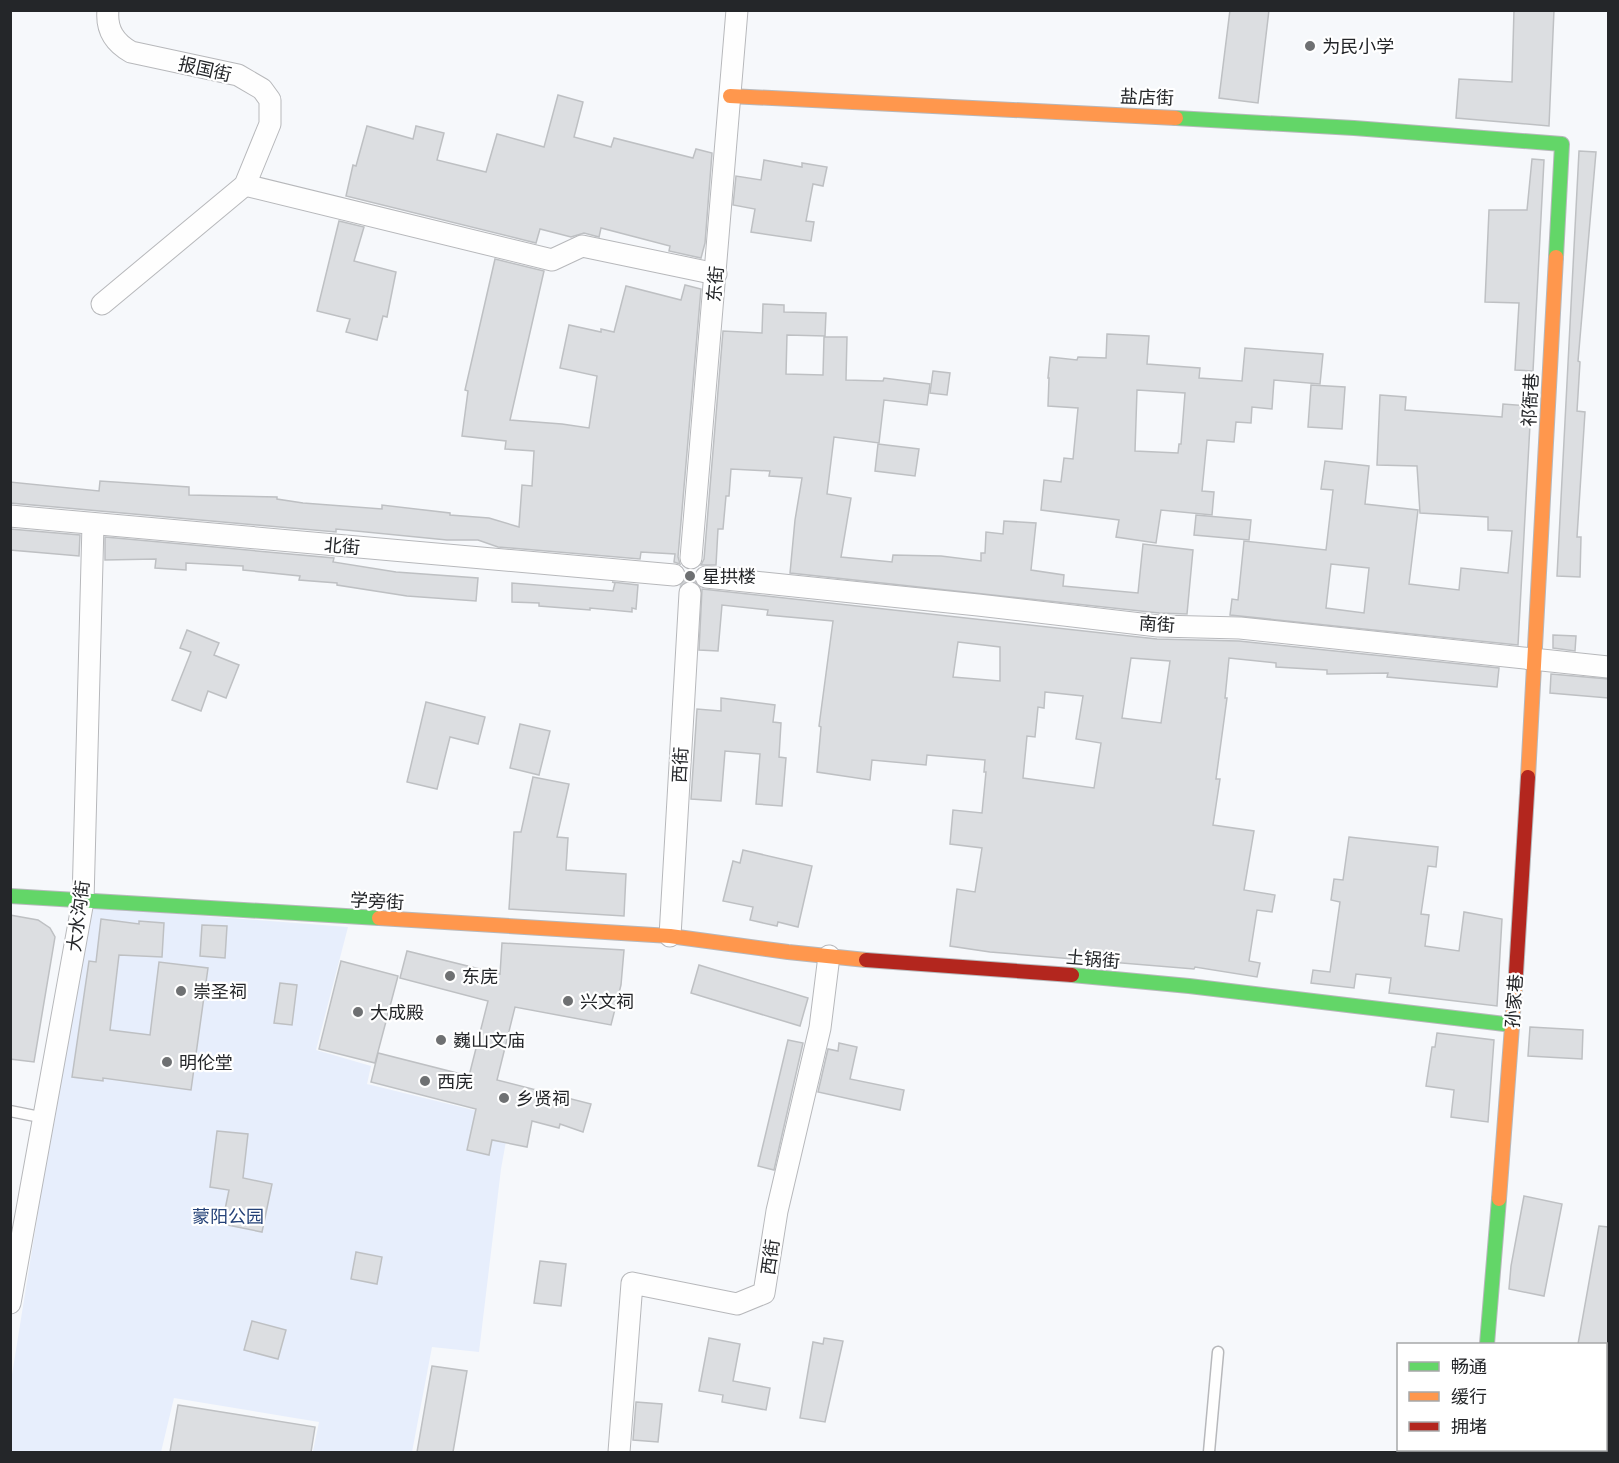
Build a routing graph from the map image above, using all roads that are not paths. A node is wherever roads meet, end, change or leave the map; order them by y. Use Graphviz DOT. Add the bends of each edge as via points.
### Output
graph roads {
  1 [pos="108,10"];
  2 [pos="737,10"];
  3 [pos="730,96"];
  4 [pos="1562,144"];
  5 [pos="245,185"];
  6 [pos="716,274"];
  7 [pos="102,304"];
  8 [pos="10,516"];
  9 [pos="93,524"];
  10 [pos="691,558"];
  11 [pos="674,575"];
  12 [pos="706,577"];
  13 [pos="690,593"];
  14 [pos="1535,658"];
  15 [pos="1608,667"];
  16 [pos="10,896"];
  17 [pos="83,901"];
  18 [pos="670,936"];
  19 [pos="829,956"];
  20 [pos="1513,1025"];
  21 [pos="10,1111"];
  22 [pos="45,1118"];
  23 [pos="10,1303"];
  24 [pos="1487,1343"];
  25 [pos="1218,1352"];
  26 [pos="619,1452"];
  27 [pos="1209,1452"];
  1 -- 5 [label="street, 报国街" via="111,35 131,52 237,75 262,88 270,100 270,124"];
  2 -- 3 [label="street, 东街"];
  3 -- 4 [label="street, 盐店街" via="1207,118"];
  3 -- 6 [label="street, 东街"];
  4 -- 14 [label="street, 祁衙巷"];
  5 -- 6 [label="street" via="552,260 582,246"];
  5 -- 7 [label="street"];
  6 -- 10 [label="street, 东街"];
  8 -- 9 [label="street, 北街"];
  9 -- 11 [label="street, 北街"];
  9 -- 17 [label="street, 大水沟街"];
  12 -- 14 [label="street, 南街" via="1158,626 1240,628"];
  13 -- 18 [label="street, 西街"];
  14 -- 15 [label="street, 南街"];
  14 -- 20 [label="street, 孙家巷"];
  16 -- 17 [label="street, 学旁街"];
  17 -- 18 [label="street, 学旁街"];
  17 -- 22 [label="street, 大水沟街"];
  18 -- 19 [label="street, 土锅街"];
  19 -- 20 [label="street, 土锅街" via="1144,981"];
  19 -- 26 [label="street, 西街" via="820,1028 777,1211 764,1293 737,1304 632,1283"];
  20 -- 24 [label="street, 孙家巷"];
  21 -- 22 [label="lane"];
  22 -- 23 [label="street, 大水沟街"];
  25 -- 27 [label="lane"];
}
